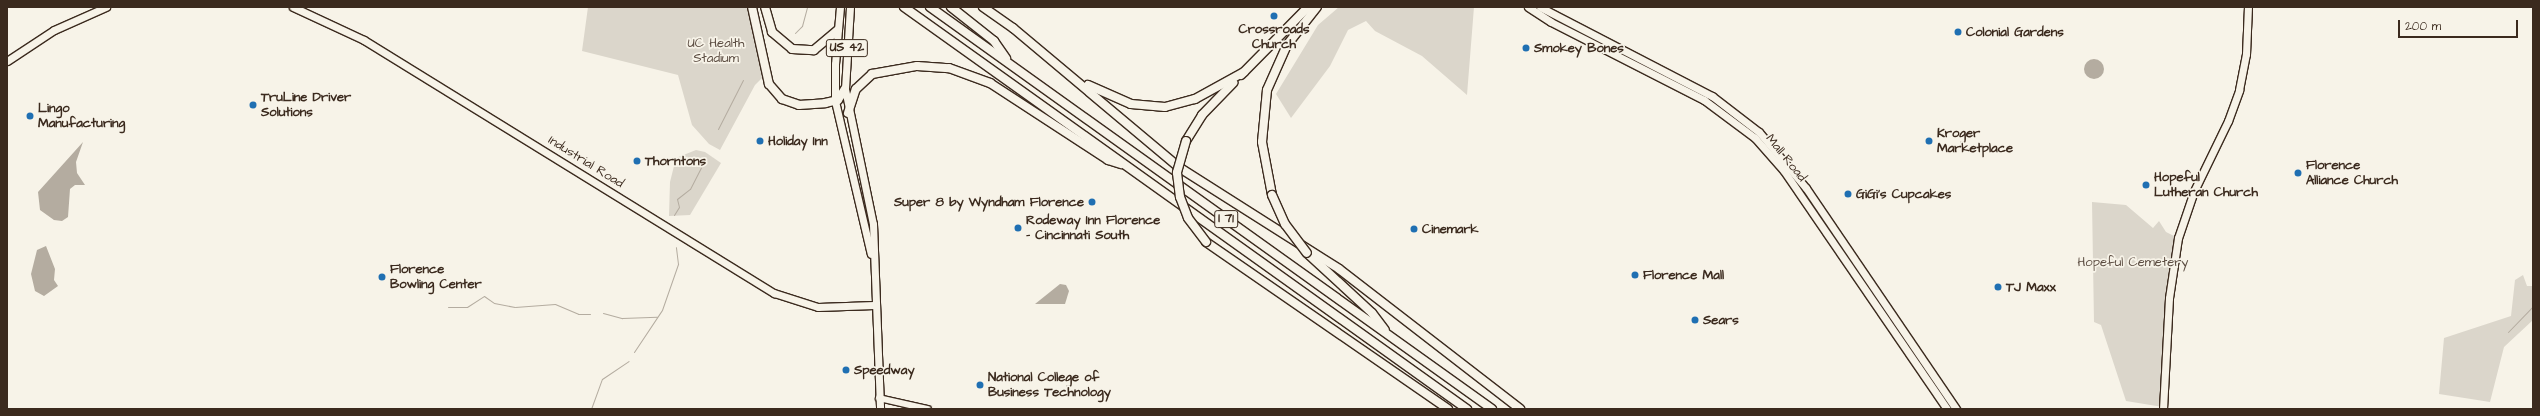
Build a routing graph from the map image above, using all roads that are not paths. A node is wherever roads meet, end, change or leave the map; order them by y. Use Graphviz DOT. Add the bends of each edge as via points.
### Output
graph roads {
  1 [pos="106,7"];
  2 [pos="293,7"];
  3 [pos="752,7"];
  4 [pos="765,7"];
  5 [pos="840,7"];
  6 [pos="850,7"];
  7 [pos="904,7"];
  8 [pos="930,7"];
  9 [pos="951,7"];
  10 [pos="983,7"];
  11 [pos="1308,7"];
  12 [pos="1317,7"];
  13 [pos="1528,7"];
  14 [pos="1540,7"];
  15 [pos="2248,7"];
  16 [pos="838,30"];
  17 [pos="1038,48"];
  18 [pos="7,61"];
  19 [pos="1010,63"];
  20 [pos="1244,72"];
  21 [pos="845,89"];
  22 [pos="835,101"];
  23 [pos="848,113"];
  24 [pos="1127,166"];
  25 [pos="872,256"];
  26 [pos="874,305"];
  27 [pos="1390,337"];
  28 [pos="879,398"];
  29 [pos="880,409"];
  30 [pos="928,409"];
  31 [pos="1448,409"];
  32 [pos="1467,409"];
  33 [pos="1492,409"];
  34 [pos="1520,409"];
  35 [pos="1946,409"];
  36 [pos="1956,409"];
  37 [pos="2163,409"];
  1 -- 18 [label="main road" via="54,30"];
  2 -- 26 [label="main road, Industrial Road" via="364,40 774,293 818,307"];
  3 -- 22 [label="highway" via="772,90 782,99 799,105"];
  4 -- 16 [label="highway" via="772,32 792,49 814,50"];
  5 -- 16 [label="main road, US 42"];
  6 -- 21 [label="main road, US 42"];
  7 -- 24 [label="highway, I 71"];
  8 -- 19 [label="highway, I 71"];
  9 -- 19 [label="highway" via="994,41"];
  10 -- 17 [label="highway"];
  11 -- 20 [label="highway"];
  12 -- 27 [label="highway, bridge" via="1286,45 1267,90 1262,142 1272,195 1285,224 1308,253 1372,313"];
  13 -- 35 [label="main road, Mall Road" via="1551,22 1704,100 1755,138 1784,171"];
  14 -- 36 [label="main road, Mall Road" via="1712,96 1759,132 1804,186"];
  15 -- 37 [label="main road" via="2246,54 2239,90 2228,121 2194,191 2178,238 2169,298"];
  16 -- 22 [label="main road, US 42"];
  17 -- 20 [label="highway" via="1097,91 1143,107 1182,104 1208,93"];
  17 -- 34 [label="highway" via="1180,168 1339,269"];
  19 -- 27 [label="highway, I 71"];
  20 -- 31 [label="highway, bridge" via="1202,114 1186,141 1177,173 1180,197 1188,218 1206,242"];
  21 -- 22 [label="highway"];
  21 -- 23 [label="main road, US 42"];
  22 -- 25 [label="main road, US 42"];
  23 -- 24 [label="highway" via="856,89 872,74 917,66 949,68 990,83 1108,160"];
  23 -- 25 [label="main road, US 42" via="870,209 874,236"];
  24 -- 32 [label="highway, I 71"];
  25 -- 26 [label="main road, US 42"];
  26 -- 28 [label="main road, US 42"];
  27 -- 33 [label="highway, I 71"];
  28 -- 29 [label="main road, US 42"];
  28 -- 30 [label="street"];
}
